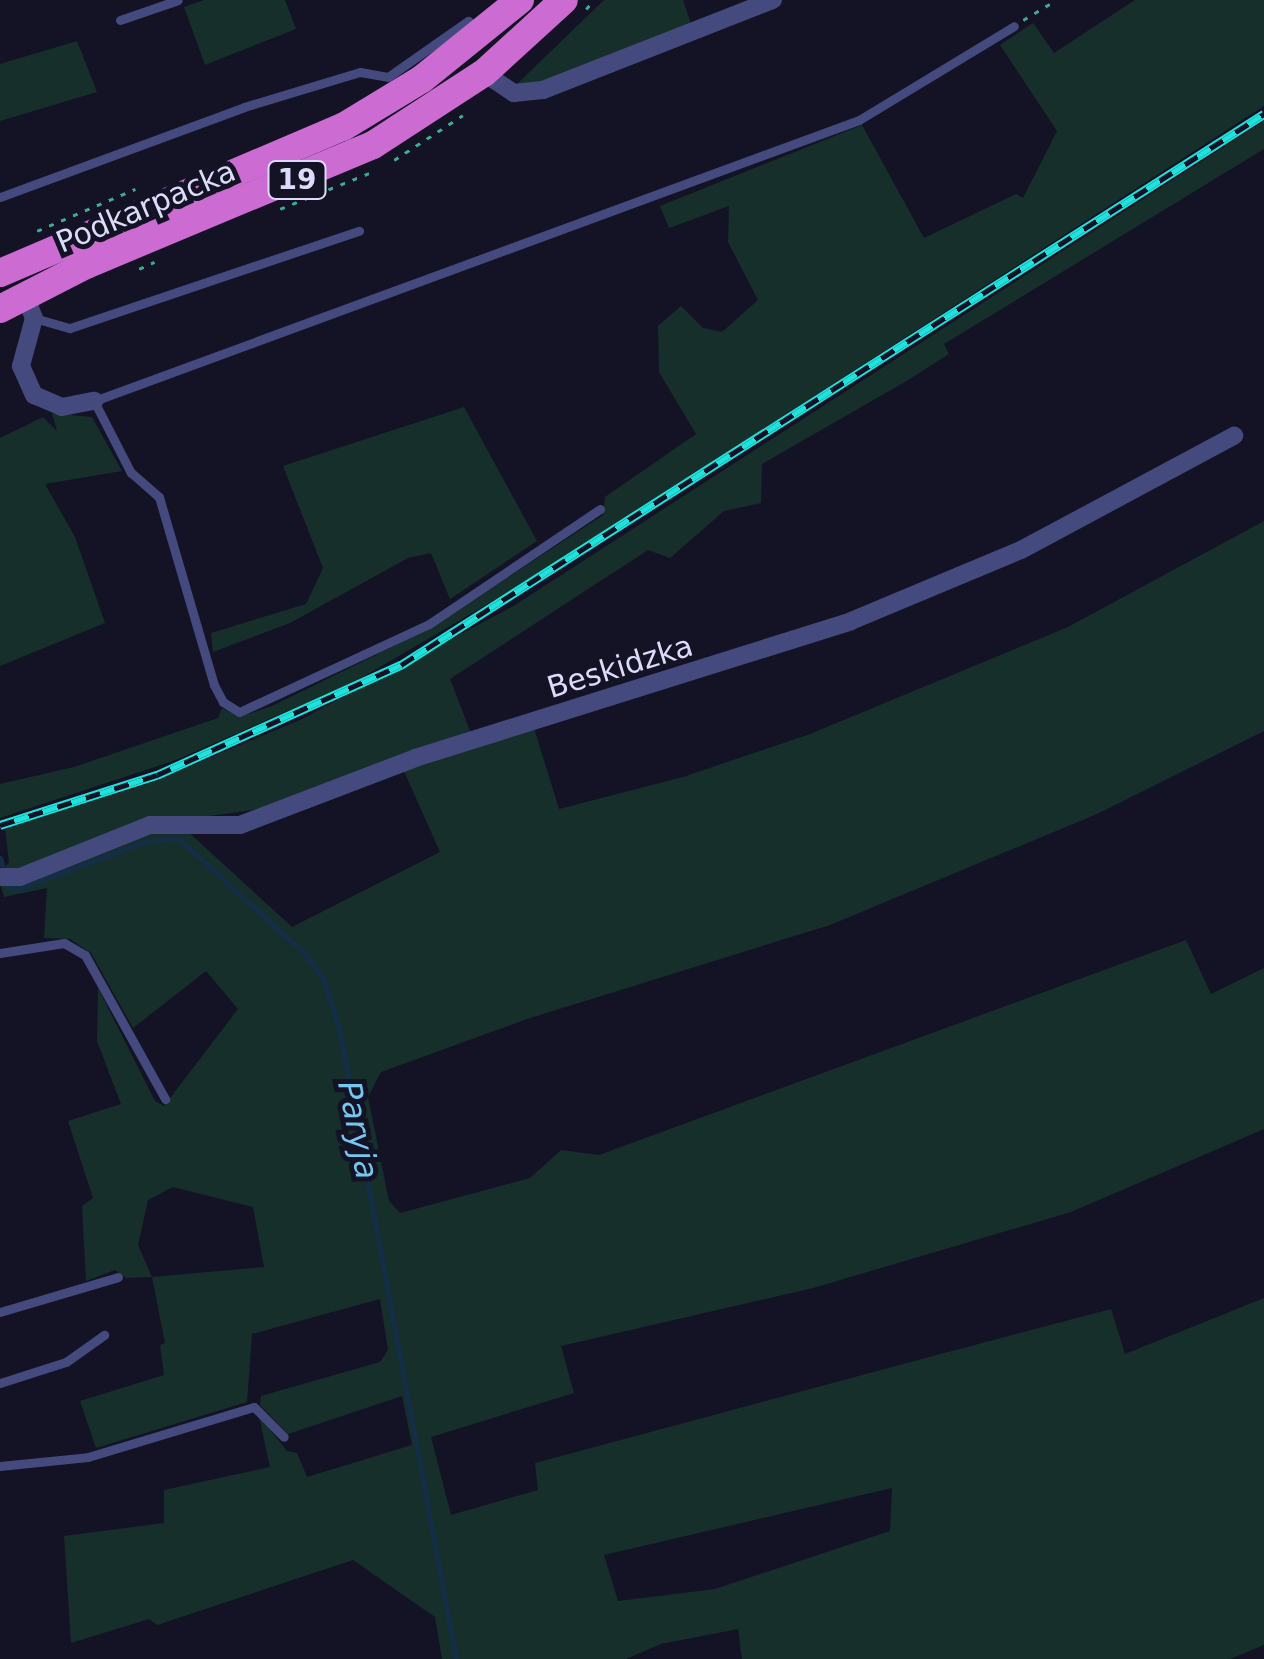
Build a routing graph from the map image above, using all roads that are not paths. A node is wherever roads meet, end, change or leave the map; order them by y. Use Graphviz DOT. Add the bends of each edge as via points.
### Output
graph roads {
  1 [pos="178,0"];
  2 [pos="520,0"];
  3 [pos="546,0"];
  4 [pos="564,0"];
  5 [pos="772,0"];
  6 [pos="120,20"];
  7 [pos="1014,26"];
  8 [pos="483,33"];
  9 [pos="529,35"];
  10 [pos="484,73"];
  11 [pos="0,196"];
  12 [pos="359,232"];
  13 [pos="28,260"];
  14 [pos="0,273"];
  15 [pos="20,301"];
  16 [pos="0,309"];
  17 [pos="94,401"];
  18 [pos="1234,436"];
  19 [pos="600,509"];
  20 [pos="0,877"];
  21 [pos="0,953"];
  22 [pos="165,1099"];
  23 [pos="118,1277"];
  24 [pos="0,1312"];
  25 [pos="104,1335"];
  26 [pos="0,1383"];
  27 [pos="284,1436"];
  28 [pos="0,1466"];
  1 -- 6 [label="lane"];
  2 -- 8 [label="highway, Podkarpacka / 19"];
  3 -- 9 [label="highway"];
  4 -- 9 [label="highway, Podkarpacka / 19"];
  5 -- 10 [label="street" via="543,90 514,94"];
  7 -- 17 [label="lane" via="859,120"];
  8 -- 11 [label="lane" via="468,21 388,76 360,72 244,107"];
  8 -- 13 [label="highway, Podkarpacka / 19" via="342,126"];
  9 -- 10 [label="highway, Podkarpacka / 19"];
  10 -- 15 [label="highway, Podkarpacka / 19" via="341,161"];
  12 -- 15 [label="lane" via="70,328"];
  13 -- 14 [label="highway, Podkarpacka / 19"];
  13 -- 15 [label="highway"];
  15 -- 16 [label="highway, Podkarpacka / 19"];
  15 -- 17 [label="street" via="21,366 34,395 62,408"];
  17 -- 19 [label="lane" via="131,474 159,497 214,685 239,712 429,624"];
  18 -- 20 [label="street, Beskidzka" via="1022,550 852,621 415,758 240,825 150,825 20,878"];
  21 -- 22 [label="lane" via="64,943 85,955"];
  23 -- 24 [label="lane"];
  25 -- 26 [label="lane" via="66,1362"];
  27 -- 28 [label="lane" via="254,1407 88,1457"];
}
